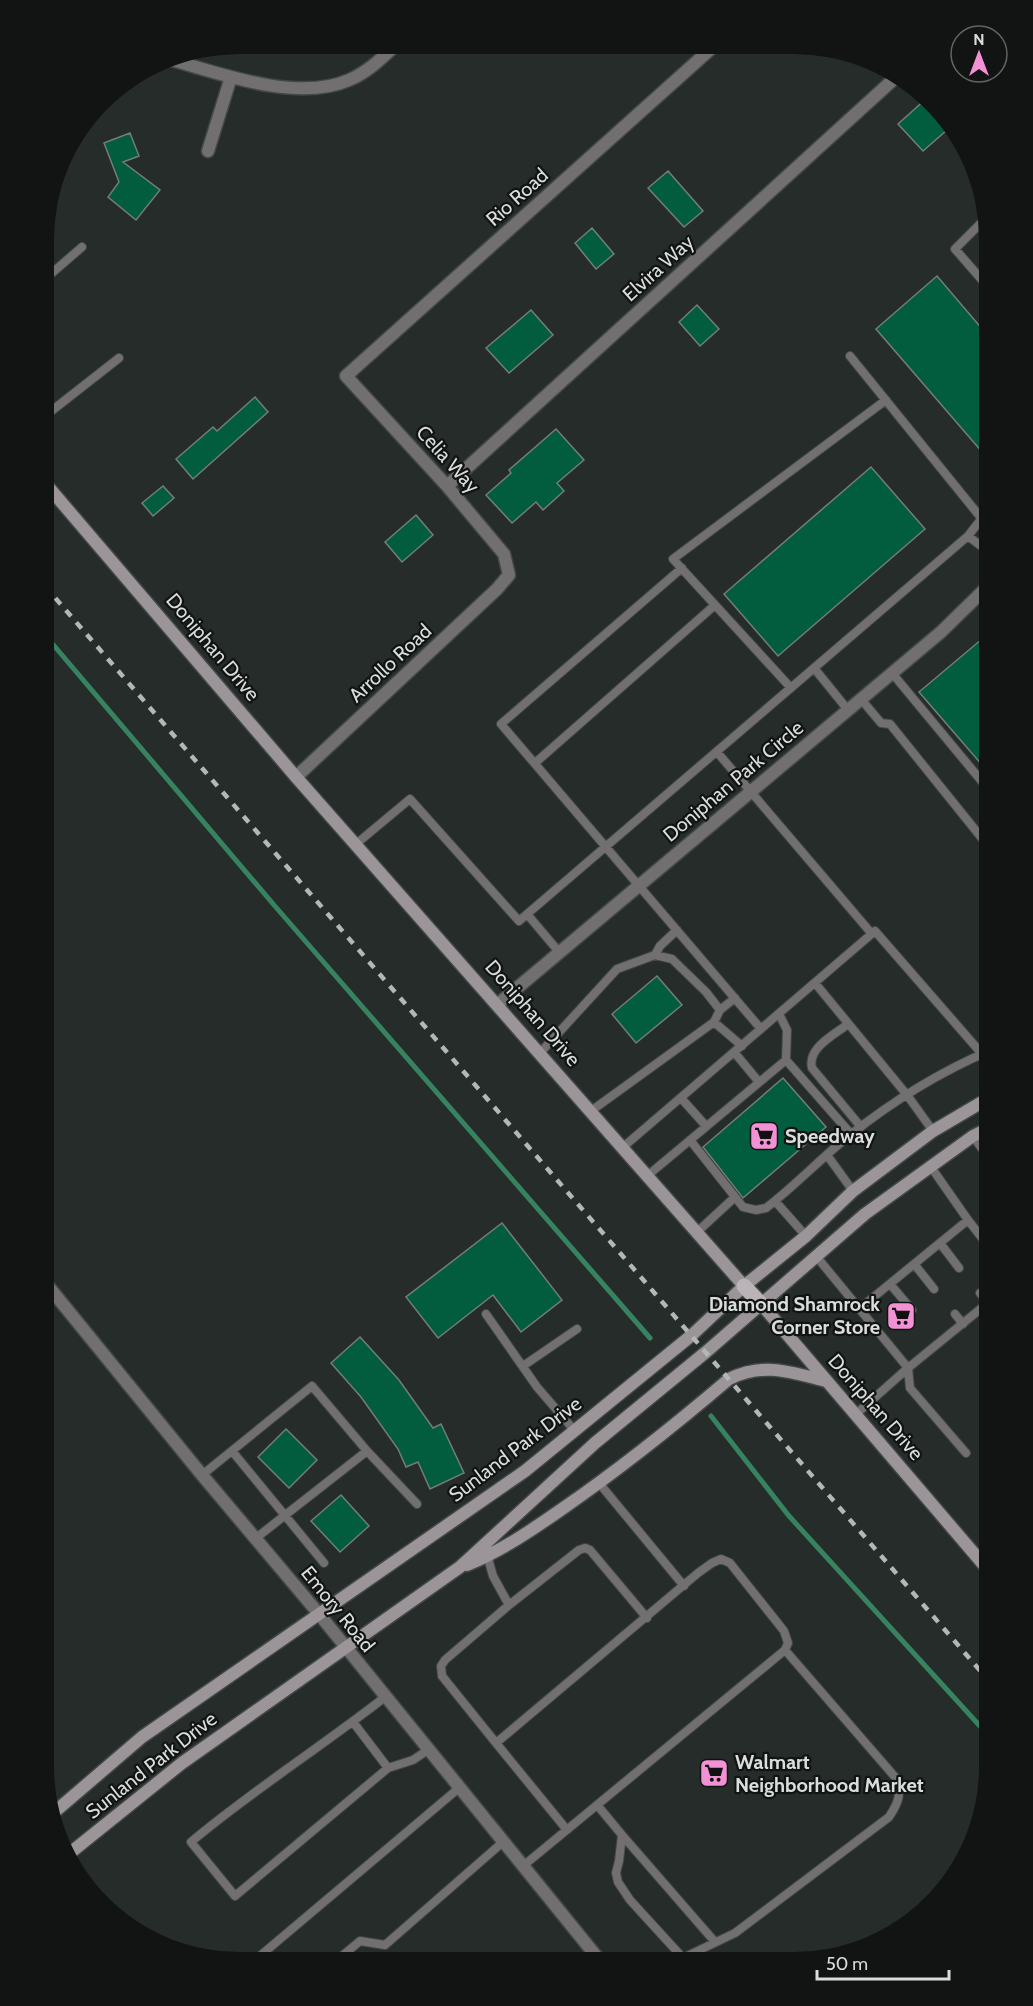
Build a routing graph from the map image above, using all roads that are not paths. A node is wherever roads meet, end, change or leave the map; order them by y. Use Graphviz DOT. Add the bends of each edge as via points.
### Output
graph roads {
  1 [pos="387,54"];
  2 [pos="705,54"];
  3 [pos="183,63"];
  4 [pos="231,77"];
  5 [pos="891,82"];
  6 [pos="208,151"];
  7 [pos="978,226"];
  8 [pos="82,247"];
  9 [pos="54,271"];
  10 [pos="979,276"];
  11 [pos="850,356"];
  12 [pos="119,358"];
  13 [pos="346,376"];
  14 [pos="886,400"];
  15 [pos="54,409"];
  16 [pos="447,486"];
  17 [pos="54,494"];
  18 [pos="979,515"];
  19 [pos="979,523"];
  20 [pos="968,536"];
  21 [pos="979,544"];
  22 [pos="682,568"];
  23 [pos="509,575"];
  24 [pos="979,601"];
  25 [pos="716,605"];
  26 [pos="814,668"];
  27 [pos="892,673"];
  28 [pos="791,688"];
  29 [pos="861,699"];
  30 [pos="848,710"];
  31 [pos="717,752"];
  32 [pos="535,763"];
  33 [pos="296,777"];
  34 [pos="979,778"];
  35 [pos="750,792"];
  36 [pos="979,835"];
  37 [pos="356,844"];
  38 [pos="606,848"];
  39 [pos="638,886"];
  40 [pos="527,914"];
  41 [pos="677,930"];
  42 [pos="872,934"];
  43 [pos="559,952"];
  44 [pos="655,955"];
  45 [pos="815,983"];
  46 [pos="735,998"];
  47 [pos="498,1004"];
  48 [pos="720,1010"];
  49 [pos="778,1014"];
  50 [pos="714,1022"];
  51 [pos="848,1024"];
  52 [pos="761,1029"];
  53 [pos="979,1044"];
  54 [pos="742,1046"];
  55 [pos="734,1052"];
  56 [pos="540,1053"];
  57 [pos="979,1056"];
  58 [pos="786,1060"];
  59 [pos="759,1082"];
  60 [pos="907,1095"];
  61 [pos="681,1098"];
  62 [pos="979,1104"];
  63 [pos="591,1112"];
  64 [pos="706,1126"];
  65 [pos="861,1127"];
  66 [pos="933,1131"];
  67 [pos="851,1134"];
  68 [pos="979,1134"];
  69 [pos="973,1137"];
  70 [pos="690,1140"];
  71 [pos="979,1145"];
  72 [pos="622,1148"];
  73 [pos="827,1155"];
  74 [pos="931,1167"];
  75 [pos="647,1176"];
  76 [pos="853,1191"];
  77 [pos="735,1197"];
  78 [pos="775,1201"];
  79 [pos="968,1220"];
  80 [pos="696,1233"];
  81 [pos="979,1234"];
  82 [pos="806,1236"];
  83 [pos="940,1243"];
  84 [pos="816,1256"];
  85 [pos="915,1265"];
  86 [pos="959,1268"];
  87 [pos="890,1284"];
  88 [pos="744,1286"];
  89 [pos="934,1289"];
  90 [pos="54,1293"];
  91 [pos="762,1305"];
  92 [pos="859,1309"];
  93 [pos="912,1310"];
  94 [pos="979,1311"];
  95 [pos="486,1314"];
  96 [pos="955,1314"];
  97 [pos="963,1323"];
  98 [pos="577,1329"];
  99 [pos="523,1366"];
  100 [pos="908,1368"];
  101 [pos="826,1381"];
  102 [pos="855,1415"];
  103 [pos="574,1430"];
  104 [pos="232,1450"];
  105 [pos="367,1451"];
  106 [pos="966,1453"];
  107 [pos="201,1475"];
  108 [pos="599,1483"];
  109 [pos="417,1504"];
  110 [pos="285,1517"];
  111 [pos="256,1538"];
  112 [pos="485,1544"];
  113 [pos="488,1557"];
  114 [pos="979,1559"];
  115 [pos="324,1563"];
  116 [pos="460,1567"];
  117 [pos="684,1586"];
  118 [pos="509,1605"];
  119 [pos="318,1614"];
  120 [pos="647,1618"];
  121 [pos="345,1648"];
  122 [pos="785,1650"];
  123 [pos="385,1697"];
  124 [pos="353,1722"];
  125 [pos="496,1743"];
  126 [pos="428,1750"];
  127 [pos="388,1768"];
  128 [pos="459,1788"];
  129 [pos="598,1806"];
  130 [pos="59,1808"];
  131 [pos="567,1830"];
  132 [pos="622,1835"];
  133 [pos="503,1842"];
  134 [pos="74,1850"];
  135 [pos="523,1866"];
  136 [pos="715,1942"];
  137 [pos="265,1952"];
  138 [pos="347,1952"];
  139 [pos="593,1952"];
  140 [pos="675,1952"];
  141 [pos="697,1952"];
  1 -- 4 [label="street" via="349,81 321,88 293,89"];
  2 -- 13 [label="street, Rio Road"];
  3 -- 4 [label="street"];
  4 -- 6 [label="street"];
  5 -- 16 [label="street, Elvira Way"];
  7 -- 10 [label="lane" via="955,249"];
  8 -- 9 [label="lane"];
  11 -- 14 [label="lane"];
  12 -- 15 [label="lane"];
  13 -- 16 [label="street, Celia Way"];
  14 -- 18 [label="lane"];
  14 -- 22 [label="lane" via="673,559"];
  16 -- 23 [label="street, Celia Way" via="504,554"];
  17 -- 33 [label="main road, Doniphan Drive"];
  19 -- 20 [label="lane"];
  20 -- 21 [label="lane"];
  20 -- 26 [label="lane"];
  22 -- 25 [label="lane"];
  22 -- 32 [label="lane" via="501,724"];
  23 -- 33 [label="street, Arrollo Road"];
  24 -- 27 [label="street, Doniphan Park Circle"];
  25 -- 28 [label="lane"];
  25 -- 32 [label="lane"];
  26 -- 28 [label="lane"];
  26 -- 30 [label="lane"];
  27 -- 29 [label="street, Doniphan Park Circle"];
  27 -- 34 [label="lane"];
  28 -- 31 [label="lane"];
  29 -- 30 [label="street, Doniphan Park Circle"];
  29 -- 36 [label="lane" via="881,723 890,724"];
  30 -- 35 [label="street, Doniphan Park Circle"];
  31 -- 35 [label="lane"];
  31 -- 38 [label="lane"];
  32 -- 38 [label="lane"];
  33 -- 37 [label="main road, Doniphan Drive"];
  35 -- 39 [label="street, Doniphan Park Circle"];
  35 -- 42 [label="lane"];
  37 -- 40 [label="lane" via="410,799 519,921"];
  37 -- 47 [label="main road, Doniphan Drive"];
  38 -- 39 [label="lane"];
  38 -- 40 [label="lane"];
  39 -- 41 [label="lane"];
  39 -- 43 [label="street, Doniphan Park Circle"];
  40 -- 43 [label="lane"];
  41 -- 44 [label="lane"];
  41 -- 46 [label="lane"];
  42 -- 45 [label="lane"];
  42 -- 53 [label="lane" via="875,931"];
  43 -- 47 [label="street, Doniphan Park Circle"];
  44 -- 48 [label="lane" via="672,959"];
  44 -- 56 [label="lane" via="616,969"];
  45 -- 49 [label="lane"];
  45 -- 51 [label="lane"];
  46 -- 48 [label="lane"];
  46 -- 52 [label="lane"];
  47 -- 56 [label="main road, Doniphan Drive"];
  48 -- 50 [label="lane"];
  49 -- 52 [label="lane"];
  49 -- 58 [label="lane" via="787,1030"];
  50 -- 54 [label="lane"];
  50 -- 63 [label="lane"];
  51 -- 60 [label="lane"];
  51 -- 65 [label="lane" via="814,1051 811,1062"];
  52 -- 54 [label="lane"];
  54 -- 55 [label="lane"];
  55 -- 59 [label="lane"];
  55 -- 61 [label="lane"];
  56 -- 63 [label="main road, Doniphan Drive"];
  57 -- 60 [label="lane"];
  58 -- 59 [label="lane"];
  58 -- 67 [label="lane"];
  59 -- 64 [label="lane"];
  60 -- 65 [label="lane"];
  60 -- 66 [label="lane"];
  61 -- 64 [label="lane"];
  61 -- 72 [label="lane"];
  62 -- 66 [label="main road, Sunland Park Drive"];
  63 -- 72 [label="main road, Doniphan Drive"];
  64 -- 70 [label="lane"];
  65 -- 67 [label="lane"];
  66 -- 76 [label="main road, Sunland Park Drive"];
  67 -- 73 [label="lane"];
  68 -- 69 [label="main road, Sunland Park Drive"];
  69 -- 71 [label="lane"];
  69 -- 74 [label="main road, Sunland Park Drive"];
  70 -- 75 [label="lane"];
  70 -- 77 [label="lane"];
  72 -- 75 [label="main road, Doniphan Drive"];
  73 -- 76 [label="lane"];
  73 -- 78 [label="lane"];
  74 -- 79 [label="lane"];
  74 -- 84 [label="main road, Sunland Park Drive" via="865,1214"];
  75 -- 80 [label="main road, Doniphan Drive"];
  76 -- 82 [label="main road, Sunland Park Drive"];
  77 -- 78 [label="lane" via="749,1209 766,1208"];
  77 -- 80 [label="lane"];
  78 -- 82 [label="lane"];
  79 -- 81 [label="lane"];
  79 -- 83 [label="lane"];
  80 -- 88 [label="main road, Doniphan Drive"];
  82 -- 88 [label="main road, Sunland Park Drive"];
  83 -- 85 [label="lane"];
  83 -- 86 [label="lane"];
  84 -- 91 [label="main road, Sunland Park Drive"];
  84 -- 92 [label="lane"];
  85 -- 87 [label="lane"];
  85 -- 89 [label="lane"];
  87 -- 92 [label="lane"];
  87 -- 93 [label="lane"];
  88 -- 91 [label="main road, Doniphan Drive"];
  88 -- 103 [label="main road, Sunland Park Drive" via="692,1335"];
  90 -- 107 [label="street, Emory Road"];
  91 -- 101 [label="main road, Doniphan Drive"];
  91 -- 112 [label="main road, Sunland Park Drive" via="595,1443"];
  92 -- 100 [label="lane"];
  94 -- 97 [label="lane"];
  95 -- 99 [label="lane"];
  96 -- 97 [label="lane"];
  97 -- 100 [label="lane" via="935,1338"];
  98 -- 99 [label="lane"];
  99 -- 103 [label="lane"];
  100 -- 102 [label="lane"];
  100 -- 106 [label="lane" via="910,1389"];
  101 -- 102 [label="main road, Doniphan Drive"];
  101 -- 108 [label="main road" via="769,1368 742,1372"];
  102 -- 114 [label="main road, Doniphan Drive"];
  103 -- 119 [label="main road, Sunland Park Drive" via="525,1471"];
  104 -- 105 [label="lane" via="312,1386"];
  104 -- 107 [label="lane"];
  104 -- 110 [label="lane"];
  105 -- 109 [label="lane"];
  105 -- 110 [label="lane"];
  107 -- 111 [label="street, Emory Road"];
  108 -- 113 [label="main road"];
  108 -- 117 [label="lane"];
  110 -- 111 [label="lane"];
  110 -- 115 [label="lane"];
  111 -- 119 [label="street, Emory Road"];
  112 -- 113 [label="lane"];
  112 -- 116 [label="main road, Sunland Park Drive"];
  113 -- 116 [label="main road"];
  113 -- 118 [label="lane"];
  116 -- 121 [label="main road, Sunland Park Drive"];
  117 -- 120 [label="lane"];
  117 -- 122 [label="lane" via="712,1563 721,1559 730,1563 784,1631 788,1643"];
  118 -- 120 [label="lane" via="585,1548"];
  118 -- 125 [label="lane" via="441,1666 442,1676"];
  119 -- 121 [label="street, Emory Road"];
  119 -- 130 [label="main road, Sunland Park Drive" via="142,1737"];
  120 -- 125 [label="lane"];
  121 -- 123 [label="street, Emory Road"];
  121 -- 134 [label="main road, Sunland Park Drive" via="182,1762"];
  122 -- 129 [label="lane"];
  122 -- 136 [label="lane" via="895,1777 900,1789 898,1803 889,1817 735,1933"];
  123 -- 124 [label="lane"];
  123 -- 126 [label="street, Emory Road"];
  124 -- 127 [label="lane"];
  124 -- 127 [label="lane" via="229,1810 191,1842 235,1896"];
  125 -- 131 [label="lane"];
  126 -- 127 [label="lane"];
  126 -- 128 [label="street, Emory Road"];
  128 -- 133 [label="street, Emory Road"];
  128 -- 137 [label="lane"];
  129 -- 131 [label="lane"];
  129 -- 132 [label="lane"];
  131 -- 135 [label="lane"];
  132 -- 136 [label="lane"];
  132 -- 140 [label="lane" via="618,1882"];
  133 -- 135 [label="street, Emory Road"];
  133 -- 138 [label="lane" via="385,1945 360,1941"];
  135 -- 139 [label="street, Emory Road"];
  136 -- 141 [label="lane"];
}
